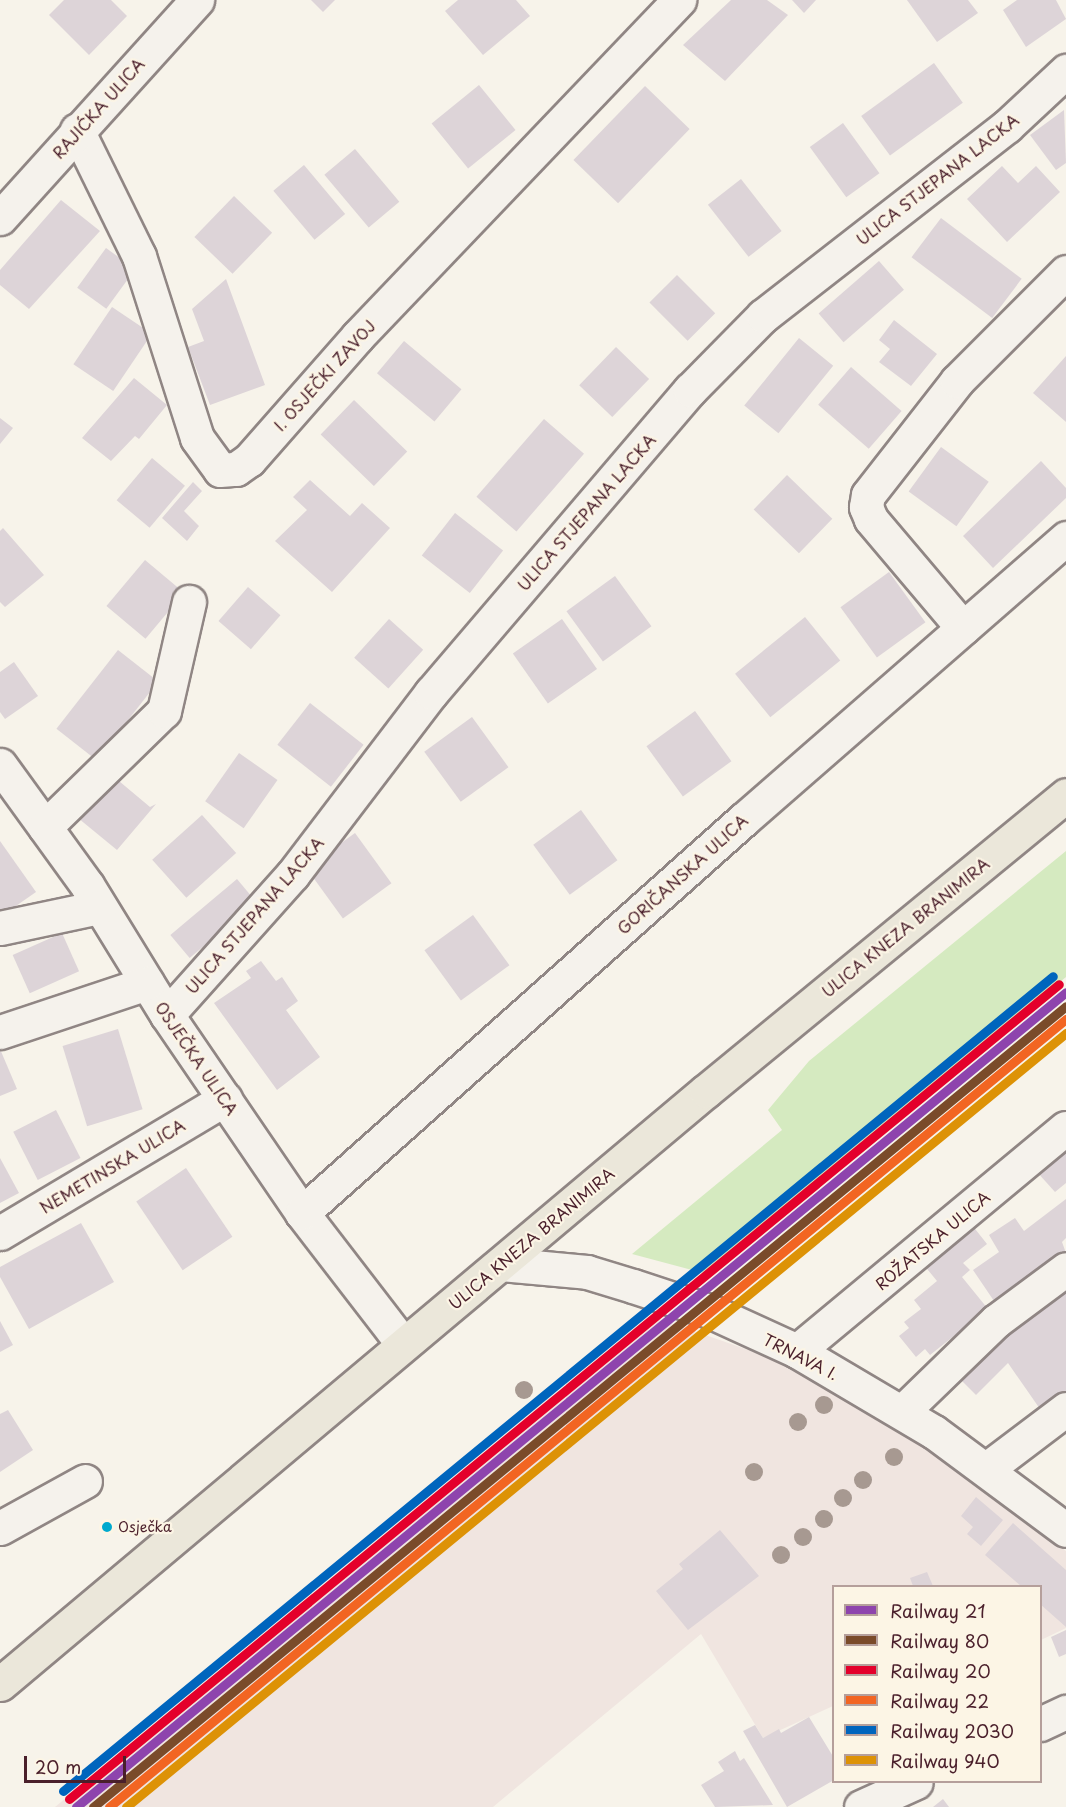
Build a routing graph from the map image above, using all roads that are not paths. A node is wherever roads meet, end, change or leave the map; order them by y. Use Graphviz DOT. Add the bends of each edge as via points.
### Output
graph roads {
  1 [pos="197,0"];
  2 [pos="680,0"];
  3 [pos="1066,71"];
  4 [pos="77,130"];
  5 [pos="0,218"];
  6 [pos="1066,273"];
  7 [pos="1066,538"];
  8 [pos="189,602"];
  9 [pos="963,628"];
  10 [pos="0,765"];
  11 [pos="1066,795"];
  12 [pos="45,827"];
  13 [pos="100,907"];
  14 [pos="0,928"];
  15 [pos="147,983"];
  16 [pos="167,1015"];
  17 [pos="0,1032"];
  18 [pos="225,1099"];
  19 [pos="1066,1128"];
  20 [pos="302,1213"];
  21 [pos="0,1233"];
  22 [pos="501,1264"];
  23 [pos="1066,1269"];
  24 [pos="403,1344"];
  25 [pos="797,1351"];
  26 [pos="1066,1409"];
  27 [pos="902,1412"];
  28 [pos="988,1468"];
  29 [pos="85,1481"];
  30 [pos="0,1528"];
  31 [pos="1066,1530"];
  32 [pos="0,1684"];
  33 [pos="1066,1712"];
  34 [pos="1042,1724"];
  35 [pos="914,1783"];
  36 [pos="861,1807"];
  1 -- 4 [label="street, RAJIĆKA ULICA"];
  2 -- 4 [label="street, I. OSJEČKI ZAVOJ" via="358,336 249,460 236,469 220,470 197,438 139,256"];
  3 -- 16 [label="street, ULICA STJEPANA LACKA" via="1007,126 763,316 690,390 431,693 293,874"];
  4 -- 5 [label="street, RAJIĆKA ULICA"];
  6 -- 9 [label="street" via="957,381 868,495 866,507 871,519"];
  7 -- 9 [label="street, GORIČANSKA ULICA"];
  8 -- 12 [label="street" via="164,711"];
  9 -- 20 [label="street, GORIČANSKA ULICA"];
  10 -- 12 [label="street, OSJEČKA ULICA"];
  11 -- 22 [label="main road, ULICA KNEZA BRANIMIRA"];
  12 -- 13 [label="street, OSJEČKA ULICA"];
  13 -- 14 [label="street"];
  13 -- 15 [label="street, OSJEČKA ULICA"];
  15 -- 16 [label="street, OSJEČKA ULICA"];
  15 -- 17 [label="street"];
  16 -- 18 [label="street, OSJEČKA ULICA"];
  18 -- 20 [label="street, OSJEČKA ULICA"];
  18 -- 21 [label="street, NEMETINSKA ULICA"];
  19 -- 25 [label="street, ROŽATSKA ULICA"];
  20 -- 24 [label="street, OSJEČKA ULICA"];
  22 -- 24 [label="main road, ULICA KNEZA BRANIMIRA"];
  22 -- 25 [label="street, TRNAVA I." via="586,1272 624,1283 712,1312"];
  23 -- 27 [label="street" via="996,1321"];
  24 -- 32 [label="main road, ULICA KNEZA BRANIMIRA"];
  25 -- 27 [label="street, TRNAVA I."];
  26 -- 28 [label="street"];
  27 -- 28 [label="street, TRNAVA I."];
  28 -- 31 [label="street, TRNAVA I."];
  29 -- 30 [label="street"];
  33 -- 34 [label="street"];
  35 -- 36 [label="street"];
}
